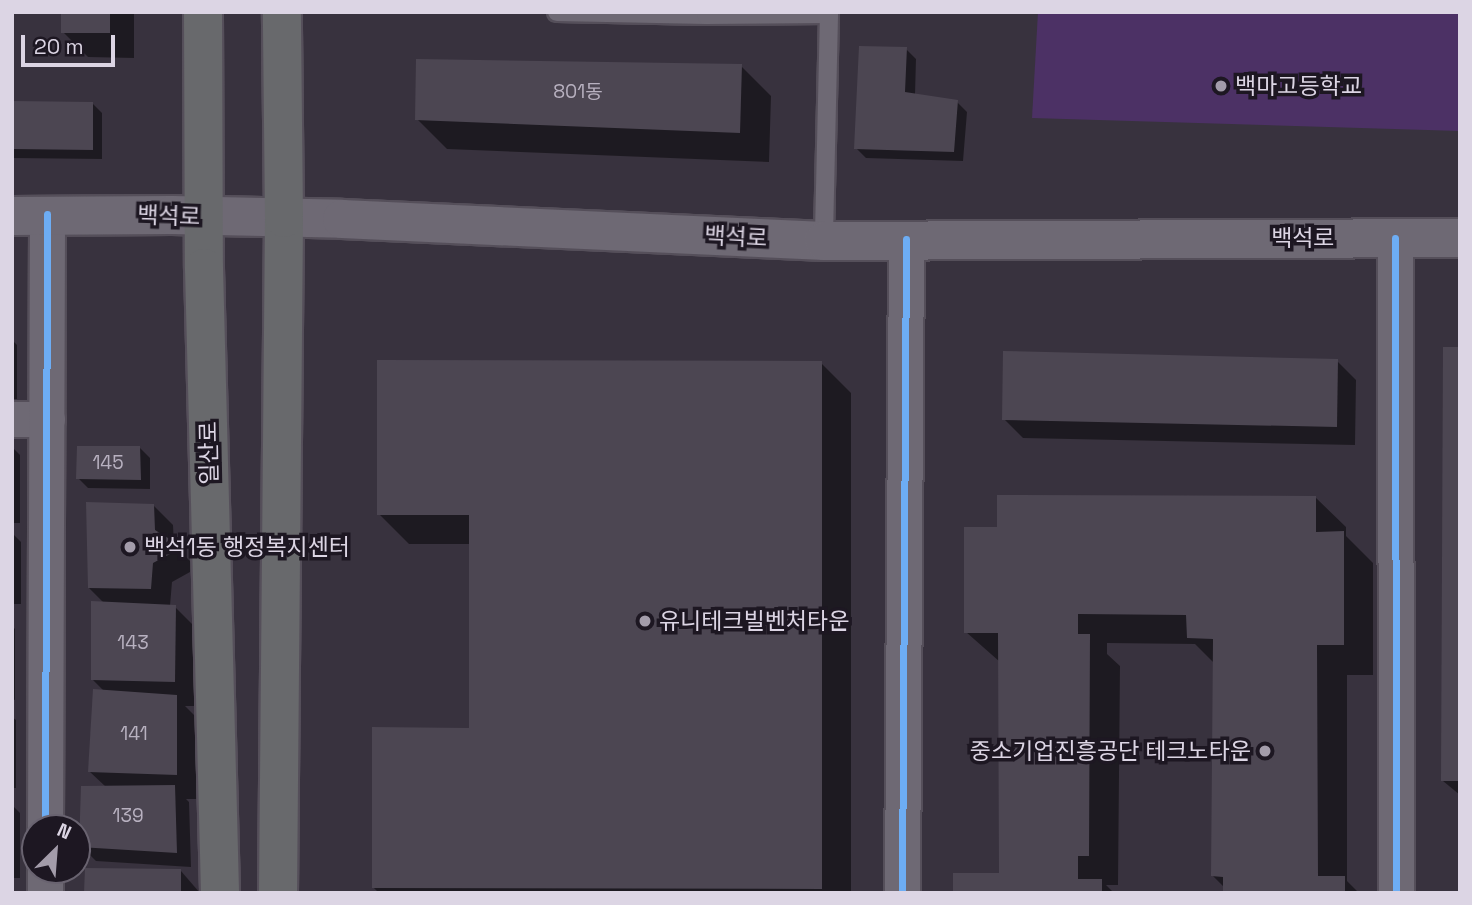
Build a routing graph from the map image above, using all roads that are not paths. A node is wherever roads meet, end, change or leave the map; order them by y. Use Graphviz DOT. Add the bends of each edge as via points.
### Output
graph roads {
  1 [pos="202,12"];
  2 [pos="282,12"];
  3 [pos="556,12"];
  4 [pos="829,13"];
  5 [pos="706,14"];
  6 [pos="30,215"];
  7 [pos="205,217"];
  8 [pos="284,218"];
  9 [pos="1395,238"];
  10 [pos="1460,238"];
  11 [pos="906,239"];
  12 [pos="824,241"];
  13 [pos="12,419"];
  14 [pos="47,419"];
  15 [pos="45,814"];
  16 [pos="219,893"];
  17 [pos="278,893"];
  18 [pos="902,893"];
  19 [pos="1396,893"];
  1 -- 7 [label="main road, 일산로"];
  2 -- 8 [label="main road"];
  3 -- 5 [label="lane"];
  4 -- 5 [label="lane"];
  4 -- 12 [label="lane"];
  6 -- 7 [label="main road, 백석로"];
  6 -- 14 [label="street"];
  7 -- 8 [label="main road, 백석로"];
  7 -- 16 [label="main road, 일산로"];
  8 -- 12 [label="main road, 백석로"];
  8 -- 17 [label="main road"];
  9 -- 10 [label="main road, 백석로"];
  9 -- 11 [label="main road, 백석로"];
  9 -- 19 [label="street"];
  11 -- 12 [label="main road, 백석로"];
  11 -- 18 [label="street"];
  13 -- 14 [label="street"];
  14 -- 15 [label="street"];
}
